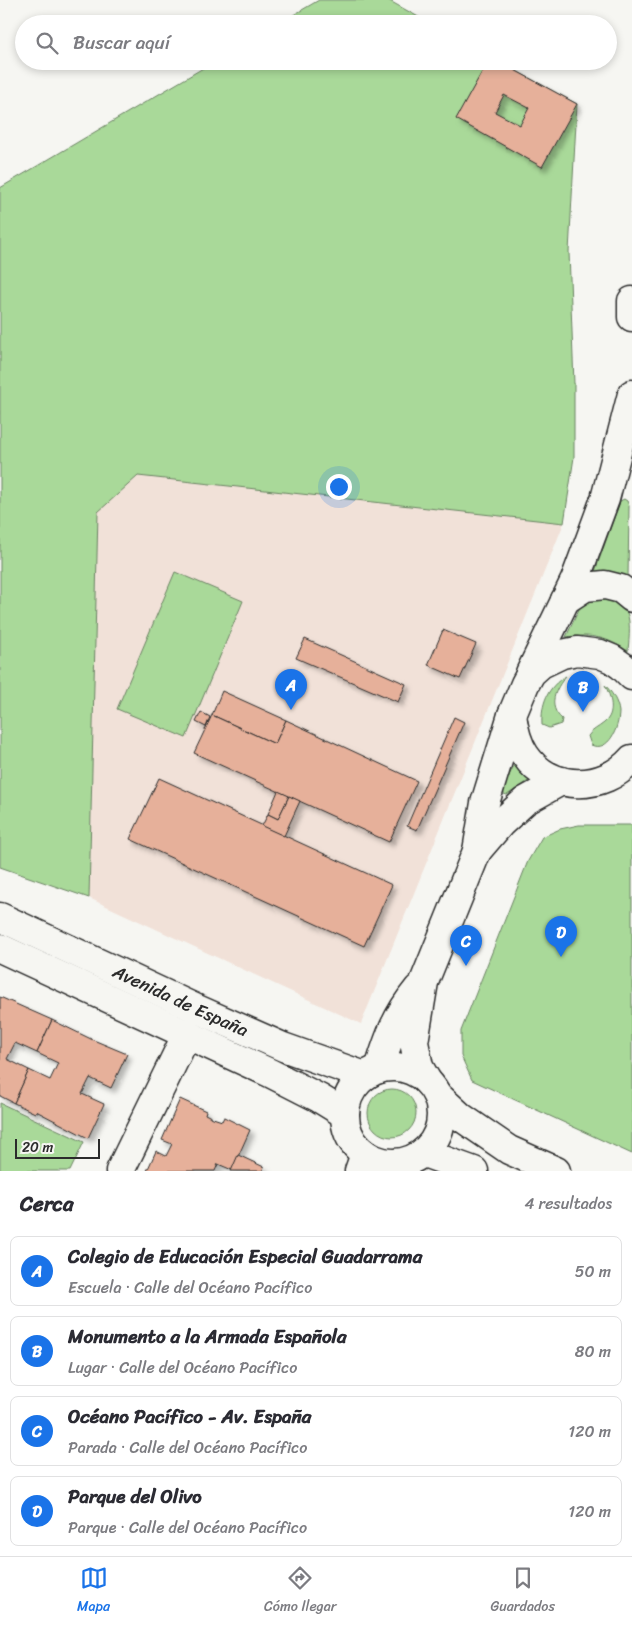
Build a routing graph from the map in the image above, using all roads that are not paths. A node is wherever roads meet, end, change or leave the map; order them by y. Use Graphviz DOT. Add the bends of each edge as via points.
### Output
graph roads {
  1 [pos="632,301"];
  2 [pos="632,316"];
  3 [pos="632,394"];
  4 [pos="632,598"];
  5 [pos="565,600"];
  6 [pos="632,676"];
  7 [pos="525,684"];
  8 [pos="512,715"];
  9 [pos="632,759"];
  10 [pos="619,778"];
  11 [pos="561,781"];
  12 [pos="477,851"];
  13 [pos="0,916"];
  14 [pos="0,948"];
  15 [pos="424,982"];
  16 [pos="187,1034"];
  17 [pos="372,1073"];
  18 [pos="432,1088"];
  19 [pos="345,1114"];
  20 [pos="424,1153"];
  21 [pos="362,1163"];
  22 [pos="120,1171"];
  23 [pos="474,1171"];
  24 [pos="556,1171"];
  1 -- 2 [label="street"];
  3 -- 5 [label="street" via="605,499"];
  4 -- 5 [label="street" via="621,589 605,585 585,587"];
  5 -- 7 [label="street"];
  6 -- 7 [label="street" via="612,659 600,654 577,652 562,654 541,664"];
  7 -- 8 [label="street"];
  8 -- 11 [label="street" via="526,756 547,775"];
  8 -- 12 [label="street" via="485,803"];
  9 -- 10 [label="street" via="622,769"];
  10 -- 11 [label="street" via="576,784"];
  11 -- 12 [label="street" via="525,801"];
  12 -- 15 [label="street"];
  13 -- 17 [label="street, Avenida de España" via="283,1047"];
  14 -- 16 [label="street, Avenida de España"];
  15 -- 17 [label="street" via="404,1006"];
  15 -- 18 [label="street" via="414,1042 419,1067"];
  16 -- 19 [label="street, Avenida de España" via="319,1098"];
  16 -- 22 [label="street"];
  17 -- 18 [label="street" via="396,1068 413,1072"];
  17 -- 19 [label="street" via="350,1093"];
  18 -- 20 [label="street" via="442,1116 437,1136"];
  18 -- 24 [label="street" via="461,1117 510,1150"];
  19 -- 21 [label="street" via="347,1129"];
  20 -- 21 [label="street" via="406,1162"];
  20 -- 23 [label="street"];
}
